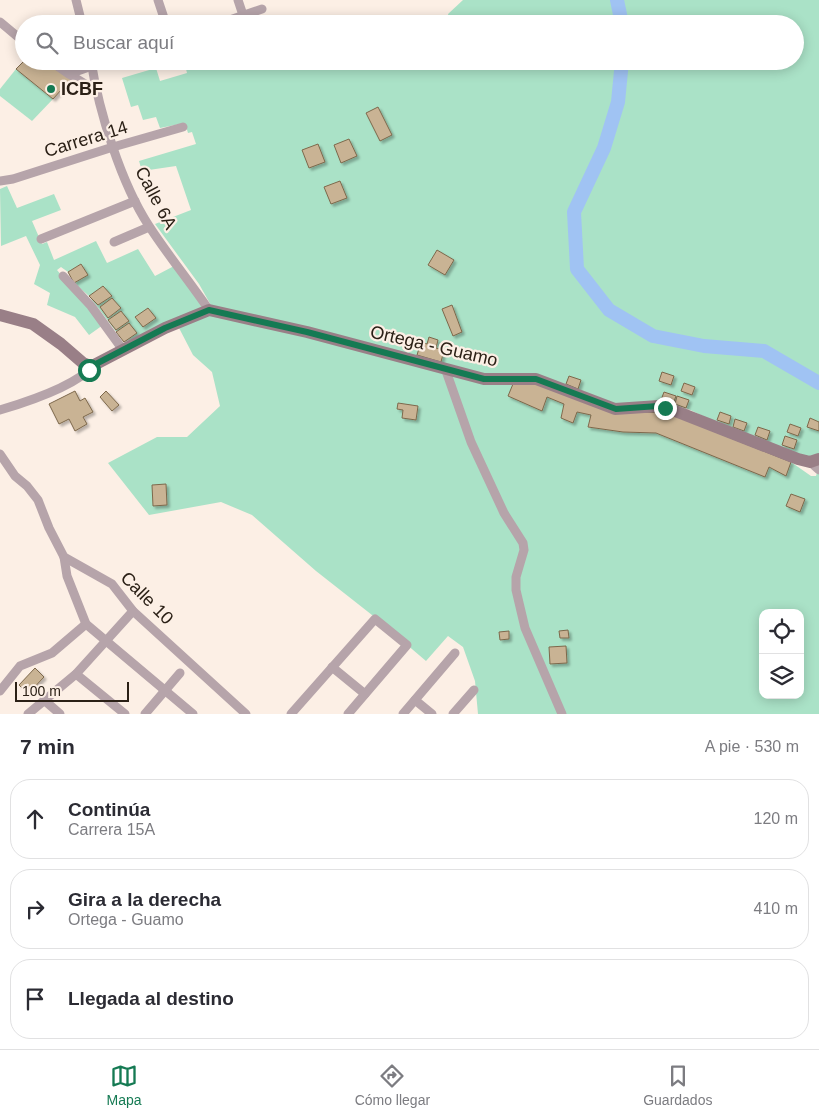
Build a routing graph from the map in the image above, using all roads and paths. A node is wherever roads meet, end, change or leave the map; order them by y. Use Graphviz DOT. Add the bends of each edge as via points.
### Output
graph roads {
  1 [pos="76,0"];
  2 [pos="158,0"];
  3 [pos="238,0"];
  4 [pos="262,10"];
  5 [pos="80,15"];
  6 [pos="163,15"];
  7 [pos="243,15"];
  8 [pos="0,22"];
  9 [pos="15,34"];
  10 [pos="63,70"];
  11 [pos="78,70"];
  12 [pos="92,70"];
  13 [pos="69,74"];
  14 [pos="95,90"];
  15 [pos="183,127"];
  16 [pos="113,147"];
  17 [pos="0,181"];
  18 [pos="134,201"];
  19 [pos="149,227"];
  20 [pos="41,239"];
  21 [pos="114,242"];
  22 [pos="63,276"];
  23 [pos="209,310"];
  24 [pos="0,315"];
  25 [pos="123,350"];
  26 [pos="94,365"];
  27 [pos="445,368"];
  28 [pos="0,410"];
  29 [pos="1,458"];
  30 [pos="816,464"];
  31 [pos="64,558"];
  32 [pos="134,611"];
  33 [pos="86,624"];
  34 [pos="105,641"];
  35 [pos="455,653"];
  36 [pos="332,667"];
  37 [pos="180,673"];
  38 [pos="76,674"];
  39 [pos="474,690"];
  40 [pos="0,691"];
  41 [pos="165,691"];
  42 [pos="365,694"];
  43 [pos="44,700"];
  44 [pos="415,700"];
  45 [pos="28,714"];
  46 [pos="60,714"];
  47 [pos="125,714"];
  48 [pos="145,714"];
  49 [pos="193,714"];
  50 [pos="246,714"];
  51 [pos="291,714"];
  52 [pos="348,714"];
  53 [pos="403,714"];
  54 [pos="432,714"];
  55 [pos="453,714"];
  56 [pos="562,714"];
  1 -- 5 [label="street"];
  2 -- 6 [label="street"];
  3 -- 7 [label="street"];
  4 -- 7 [label="street"];
  8 -- 9 [label="street"];
  10 -- 13 [label="street"];
  11 -- 13 [label="street"];
  12 -- 14 [label="street, Calle 6A"];
  13 -- 14 [label="street"];
  14 -- 16 [label="street, Calle 6A"];
  15 -- 16 [label="street, Carrera 14"];
  16 -- 17 [label="street, Carrera 14"];
  16 -- 18 [label="street, Calle 6A"];
  18 -- 19 [label="street, Calle 6A"];
  18 -- 20 [label="street"];
  19 -- 21 [label="street"];
  19 -- 23 [label="street, Calle 6A"];
  22 -- 25 [label="street" via="91,306"];
  23 -- 25 [label="street"];
  23 -- 27 [label="street, Ortega - Guamo"];
  24 -- 26 [label="street" via="33,324 83,363"];
  25 -- 26 [label="street"];
  26 -- 28 [label="street" via="82,376 31,401"];
  27 -- 30 [label="street, Ortega - Guamo" via="490,380 536,379 616,409 658,406"];
  27 -- 56 [label="street" via="471,442 504,513 523,542 516,586 524,628"];
  29 -- 31 [label="street" via="38,500"];
  31 -- 32 [label="street, Calle 10" via="112,584"];
  31 -- 33 [label="street" via="67,576"];
  32 -- 34 [label="street"];
  32 -- 50 [label="street, Calle 10"];
  33 -- 34 [label="street"];
  33 -- 40 [label="street" via="52,653 20,666"];
  34 -- 38 [label="street"];
  34 -- 41 [label="street"];
  35 -- 44 [label="street"];
  36 -- 42 [label="street"];
  36 -- 42 [label="street" via="375,619 407,645"];
  36 -- 51 [label="street"];
  37 -- 41 [label="street"];
  38 -- 43 [label="street"];
  38 -- 47 [label="street"];
  39 -- 55 [label="street"];
  41 -- 48 [label="street"];
  41 -- 49 [label="street"];
  42 -- 52 [label="street"];
  43 -- 45 [label="street"];
  43 -- 46 [label="street"];
  44 -- 53 [label="street"];
  44 -- 54 [label="street"];
}
